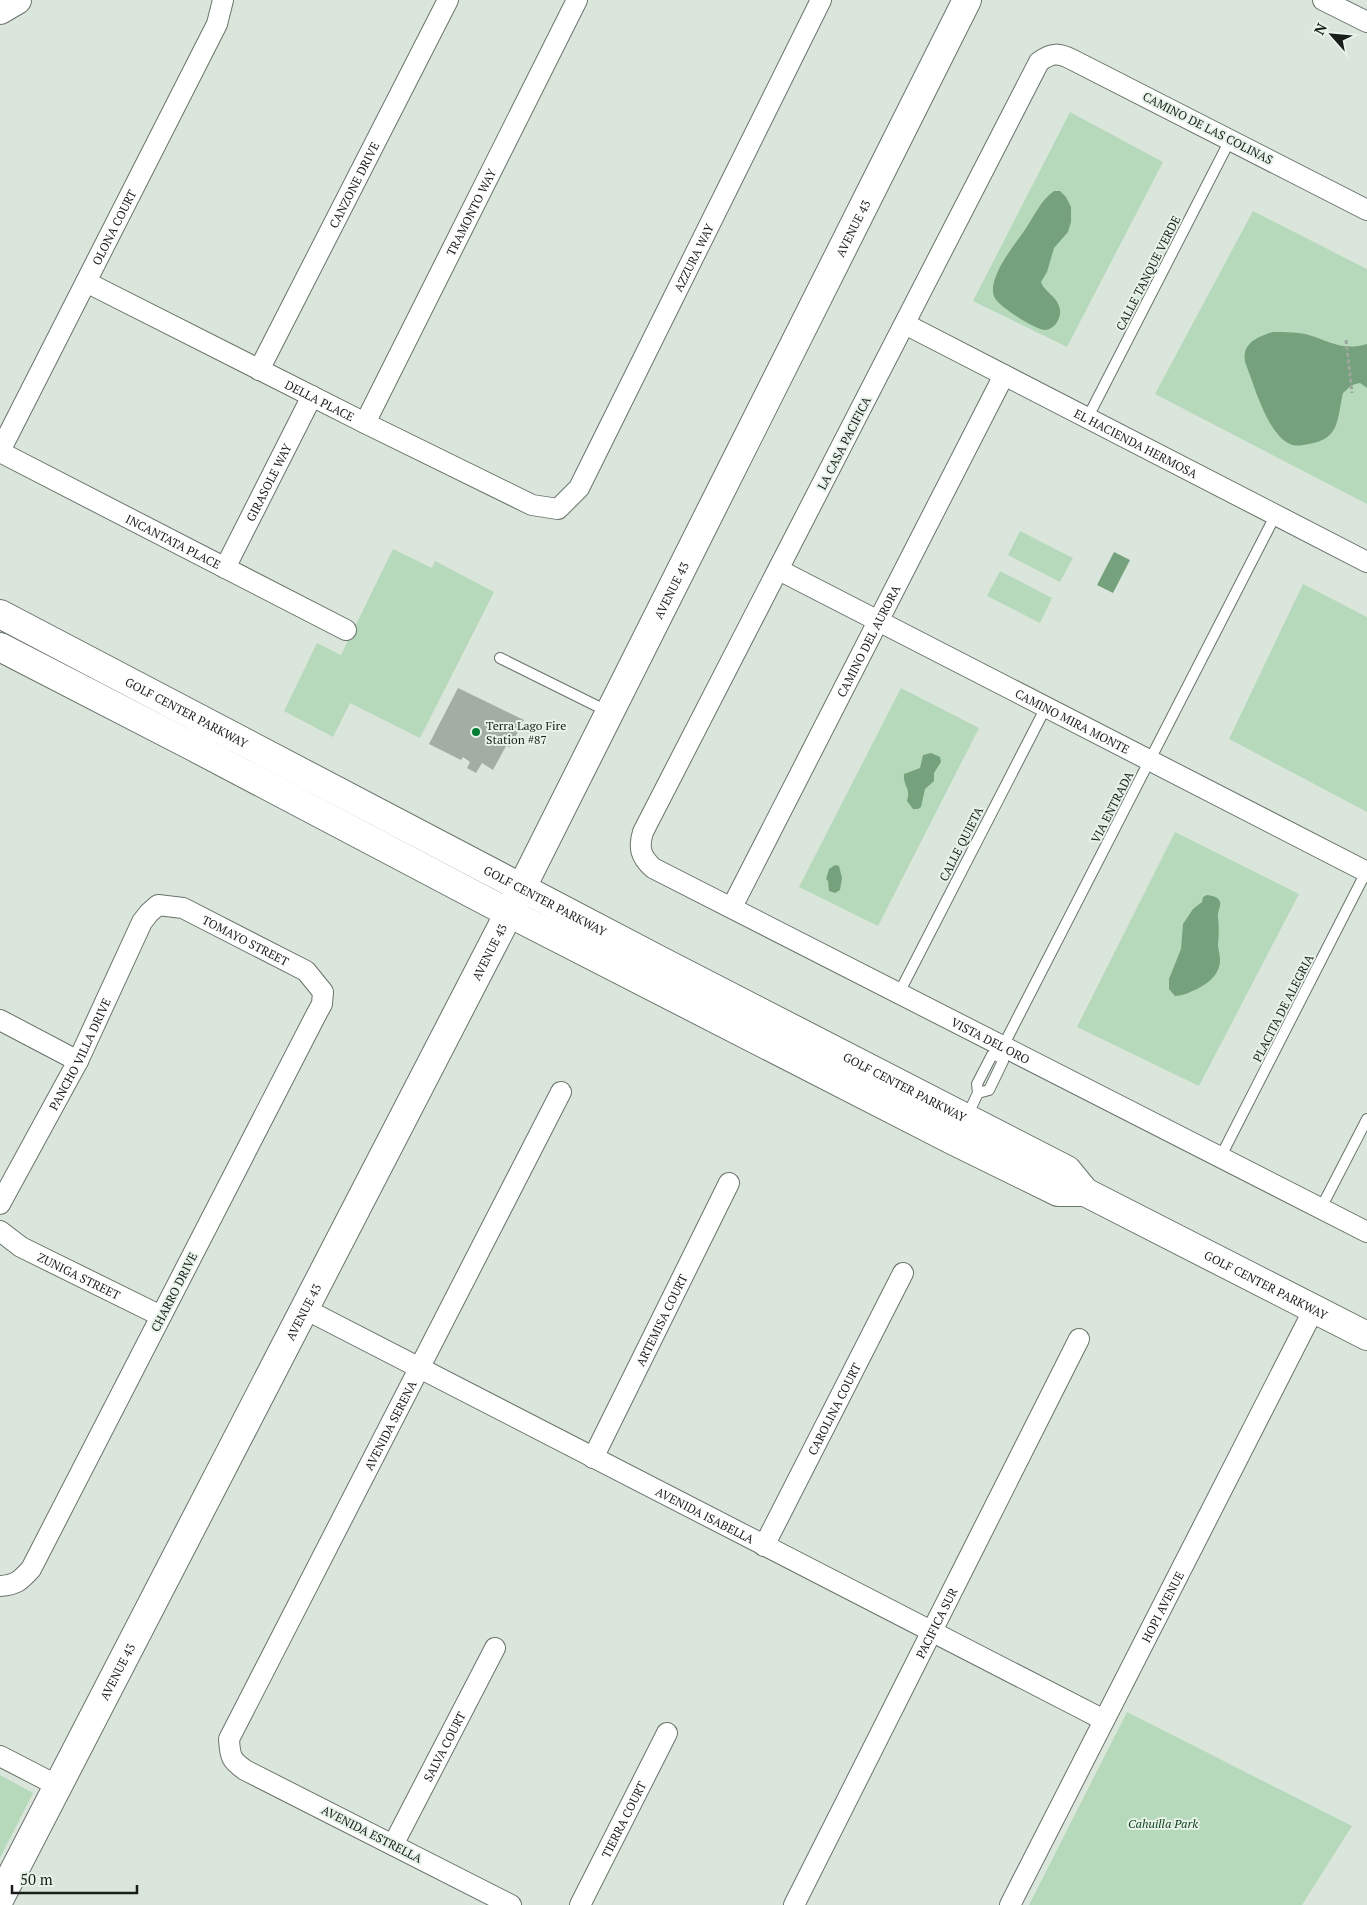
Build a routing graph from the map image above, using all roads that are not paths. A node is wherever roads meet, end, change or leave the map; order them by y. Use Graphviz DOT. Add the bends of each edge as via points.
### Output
graph roads {
  1 [pos="17,0"];
  2 [pos="222,0"];
  3 [pos="448,0"];
  4 [pos="577,0"];
  5 [pos="821,0"];
  6 [pos="967,0"];
  7 [pos="1323,0"];
  8 [pos="0,10"];
  9 [pos="1367,22"];
  10 [pos="1046,57"];
  11 [pos="1230,140"];
  12 [pos="1367,210"];
  13 [pos="86,282"];
  14 [pos="905,324"];
  15 [pos="260,370"];
  16 [pos="1004,375"];
  17 [pos="312,396"];
  18 [pos="1088,417"];
  19 [pos="365,423"];
  20 [pos="0,452"];
  21 [pos="558,509"];
  22 [pos="1276,516"];
  23 [pos="1367,562"];
  24 [pos="224,568"];
  25 [pos="779,570"];
  26 [pos="0,614"];
  27 [pos="878,621"];
  28 [pos="346,630"];
  29 [pos="0,647"];
  30 [pos="500,658"];
  31 [pos="1046,707"];
  32 [pos="610,713"];
  33 [pos="1150,760"];
  34 [pos="643,832"];
  35 [pos="1367,872"];
  36 [pos="522,888"];
  37 [pos="158,905"];
  38 [pos="732,907"];
  39 [pos="509,913"];
  40 [pos="323,992"];
  41 [pos="899,993"];
  42 [pos="0,1020"];
  43 [pos="1000,1051"];
  44 [pos="78,1060"];
  45 [pos="561,1092"];
  46 [pos="1367,1119"];
  47 [pos="960,1130"];
  48 [pos="1221,1156"];
  49 [pos="729,1183"];
  50 [pos="0,1204"];
  51 [pos="1321,1208"];
  52 [pos="0,1231"];
  53 [pos="1367,1232"];
  54 [pos="903,1273"];
  55 [pos="305,1309"];
  56 [pos="1314,1309"];
  57 [pos="162,1316"];
  58 [pos="1367,1336"];
  59 [pos="1080,1339"];
  60 [pos="420,1368"];
  61 [pos="594,1458"];
  62 [pos="764,1546"];
  63 [pos="6,1586"];
  64 [pos="931,1632"];
  65 [pos="495,1648"];
  66 [pos="1104,1720"];
  67 [pos="667,1734"];
  68 [pos="0,1756"];
  69 [pos="234,1762"];
  70 [pos="58,1786"];
  71 [pos="393,1845"];
  72 [pos="0,1898"];
  73 [pos="511,1905"];
  74 [pos="580,1905"];
  75 [pos="794,1905"];
  76 [pos="1010,1905"];
  1 -- 8 [label="main road"];
  2 -- 13 [label="street, OLONA COURT" via="217,24"];
  3 -- 15 [label="street, CANZONE DRIVE"];
  4 -- 19 [label="street, TRAMONTO WAY"];
  5 -- 21 [label="street, AZZURA WAY" via="579,488"];
  6 -- 32 [label="main road, AVENUE 43"];
  7 -- 9 [label="street"];
  10 -- 11 [label="street, CAMINO DE LAS COLINAS" via="1054,54 1074,60"];
  10 -- 14 [label="street, LA CASA PACIFICA" via="1039,62"];
  11 -- 12 [label="street, CAMINO DE LAS COLINAS"];
  11 -- 18 [label="lane, CALLE TANQUE VERDE"];
  13 -- 15 [label="street, DELLA PLACE"];
  13 -- 20 [label="street, OLONA COURT"];
  14 -- 16 [label="street, EL HACIENDA HERMOSA"];
  14 -- 25 [label="street, LA CASA PACIFICA"];
  15 -- 17 [label="street, DELLA PLACE"];
  16 -- 18 [label="street, EL HACIENDA HERMOSA"];
  16 -- 27 [label="street, CAMINO DEL AURORA"];
  17 -- 19 [label="street, DELLA PLACE"];
  17 -- 24 [label="street, GIRASOLE WAY"];
  18 -- 22 [label="street, EL HACIENDA HERMOSA"];
  19 -- 21 [label="street, DELLA PLACE" via="532,505"];
  20 -- 24 [label="street, INCANTATA PLACE"];
  22 -- 23 [label="street, EL HACIENDA HERMOSA"];
  22 -- 33 [label="lane, VIA ENTRADA"];
  24 -- 28 [label="street, INCANTATA PLACE"];
  25 -- 27 [label="street, CAMINO MIRA MONTE"];
  25 -- 34 [label="street, LA CASA PACIFICA"];
  26 -- 36 [label="main road, GOLF CENTER PARKWAY"];
  27 -- 31 [label="street, CAMINO MIRA MONTE"];
  27 -- 38 [label="street, CAMINO DEL AURORA"];
  29 -- 39 [label="main road, GOLF CENTER PARKWAY"];
  30 -- 32 [label="lane"];
  31 -- 33 [label="street, CAMINO MIRA MONTE"];
  31 -- 41 [label="lane, CALLE QUIETA"];
  32 -- 36 [label="main road, AVENUE 43"];
  33 -- 35 [label="street, CAMINO MIRA MONTE"];
  33 -- 43 [label="lane, VIA ENTRADA"];
  34 -- 38 [label="street, VISTA DEL ORO" via="639,843 641,853 653,868"];
  35 -- 48 [label="lane, PLACITA DE ALEGRIA"];
  36 -- 39 [label="main road, AVENUE 43"];
  36 -- 47 [label="main road, GOLF CENTER PARKWAY"];
  37 -- 40 [label="street, TOMAYO STREET" via="183,908 306,971"];
  37 -- 44 [label="street, PANCHO VILLA DRIVE" via="142,922"];
  38 -- 41 [label="street, VISTA DEL ORO"];
  39 -- 47 [label="main road, GOLF CENTER PARKWAY"];
  39 -- 55 [label="main road, AVENUE 43"];
  40 -- 57 [label="street, CHARRO DRIVE" via="322,1004"];
  41 -- 43 [label="street, VISTA DEL ORO"];
  42 -- 44 [label="street"];
  43 -- 47 [label="lane, VIA ENTRADA" via="1003,1061 989,1090 978,1093"];
  43 -- 48 [label="street, VISTA DEL ORO"];
  44 -- 50 [label="street, PANCHO VILLA DRIVE"];
  45 -- 60 [label="street, AVENIDA SERENA"];
  46 -- 51 [label="lane"];
  47 -- 56 [label="main road, GOLF CENTER PARKWAY" via="1067,1170 1084,1192"];
  48 -- 51 [label="street, VISTA DEL ORO"];
  49 -- 61 [label="street, ARTEMISA COURT"];
  51 -- 53 [label="street, VISTA DEL ORO"];
  52 -- 57 [label="street, ZUNIGA STREET" via="21,1247"];
  54 -- 62 [label="street, CAROLINA COURT"];
  55 -- 60 [label="street, AVENIDA ISABELLA"];
  55 -- 70 [label="main road, AVENUE 43"];
  56 -- 58 [label="main road, GOLF CENTER PARKWAY"];
  56 -- 66 [label="street, HOPI AVENUE"];
  57 -- 63 [label="street, CHARRO DRIVE" via="31,1569 23,1578"];
  59 -- 64 [label="street, PACIFICA SUR"];
  60 -- 61 [label="street, AVENIDA ISABELLA"];
  60 -- 69 [label="street, AVENIDA SERENA" via="230,1739"];
  61 -- 62 [label="street, AVENIDA ISABELLA"];
  62 -- 64 [label="street, AVENIDA ISABELLA"];
  64 -- 66 [label="street, AVENIDA ISABELLA"];
  64 -- 75 [label="street, PACIFICA SUR"];
  65 -- 71 [label="street, SALVA COURT"];
  66 -- 76 [label="street, HOPI AVENUE"];
  67 -- 74 [label="street, TIERRA COURT"];
  68 -- 70 [label="street"];
  69 -- 71 [label="street, AVENIDA ESTRELLA"];
  70 -- 72 [label="main road, AVENUE 43"];
  71 -- 73 [label="street, AVENIDA ESTRELLA"];
}
